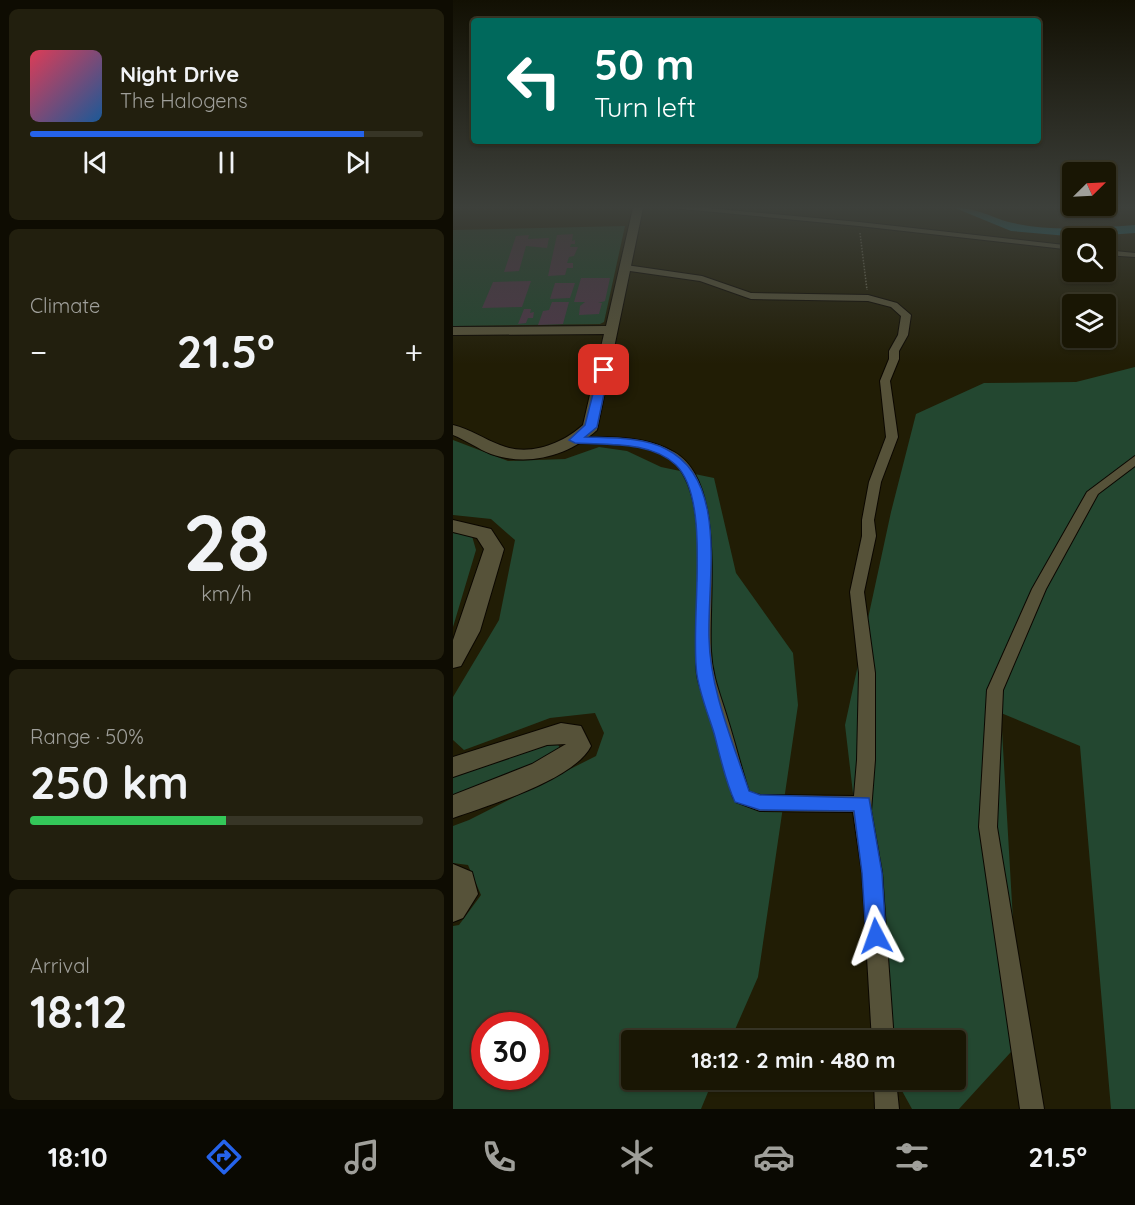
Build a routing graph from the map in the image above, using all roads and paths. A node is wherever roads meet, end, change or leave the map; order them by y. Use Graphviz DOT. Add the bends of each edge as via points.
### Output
graph roads {
  1 [pos="627,260"];
  2 [pos="863,260"];
  3 [pos="625,268"];
  4 [pos="868,298"];
  5 [pos="612,330"];
  6 [pos="453,331"];
  7 [pos="453,430"];
  8 [pos="575,440"];
  9 [pos="1135,460"];
  10 [pos="453,526"];
  11 [pos="453,660"];
  12 [pos="453,767"];
  13 [pos="862,804"];
  14 [pos="453,807"];
  15 [pos="453,876"];
  16 [pos="453,908"];
  17 [pos="882,1030"];
  18 [pos="886,1090"];
  19 [pos="887,1109"];
  20 [pos="1032,1109"];
  1 -- 3 [label="main road"];
  2 -- 4 [label="path"];
  3 -- 4 [label="street" via="702,279 751,296"];
  3 -- 5 [label="main road"];
  4 -- 13 [label="street" via="902,310 906,322 885,381 891,436 875,482 857,592 867,673"];
  5 -- 6 [label="main road"];
  5 -- 8 [label="main road" via="591,427"];
  7 -- 8 [label="main road" via="513,454 545,452"];
  8 -- 13 [label="street" via="629,443 661,450 681,463 698,491 705,565 701,637 705,677 742,797 760,802"];
  9 -- 20 [label="street" via="1093,492 1039,589 995,690 988,827"];
  10 -- 11 [label="main road" via="488,534 494,549 469,632"];
  12 -- 14 [label="main road" via="470,765 553,733 573,733 579,746 559,763"];
  13 -- 17 [label="street" via="872,873"];
  15 -- 16 [label="main road" via="462,881 464,894"];
  18 -- 19 [label="street"];
}
